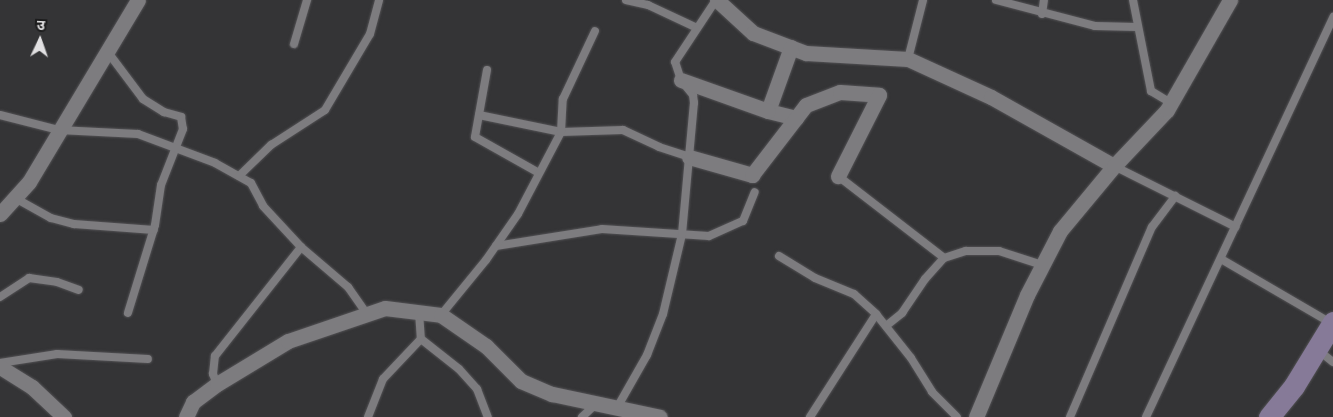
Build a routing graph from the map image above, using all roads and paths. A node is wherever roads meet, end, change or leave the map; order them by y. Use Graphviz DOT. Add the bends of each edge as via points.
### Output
graph roads {
  1 [pos="138,0"];
  2 [pos="307,0"];
  3 [pos="379,0"];
  4 [pos="626,0"];
  5 [pos="717,0"];
  6 [pos="923,0"];
  7 [pos="996,0"];
  8 [pos="1044,0"];
  9 [pos="1134,0"];
  10 [pos="1230,0"];
  11 [pos="1042,14"];
  12 [pos="1333,17"];
  13 [pos="1137,27"];
  14 [pos="697,28"];
  15 [pos="595,31"];
  16 [pos="294,44"];
  17 [pos="791,47"];
  18 [pos="106,49"];
  19 [pos="908,59"];
  20 [pos="487,70"];
  21 [pos="681,80"];
  22 [pos="1171,103"];
  23 [pos="768,111"];
  24 [pos="0,115"];
  25 [pos="479,115"];
  26 [pos="796,118"];
  27 [pos="59,130"];
  28 [pos="561,132"];
  29 [pos="176,147"];
  30 [pos="689,156"];
  31 [pos="1114,166"];
  32 [pos="539,173"];
  33 [pos="239,176"];
  34 [pos="838,176"];
  35 [pos="755,192"];
  36 [pos="1175,196"];
  37 [pos="15,198"];
  38 [pos="0,214"];
  39 [pos="1236,227"];
  40 [pos="154,230"];
  41 [pos="682,234"];
  42 [pos="496,246"];
  43 [pos="302,247"];
  44 [pos="779,256"];
  45 [pos="944,258"];
  46 [pos="1221,259"];
  47 [pos="1042,266"];
  48 [pos="79,290"];
  49 [pos="0,297"];
  50 [pos="419,312"];
  51 [pos="128,313"];
  52 [pos="367,314"];
  53 [pos="876,314"];
  54 [pos="441,315"];
  55 [pos="1333,323"];
  56 [pos="886,326"];
  57 [pos="421,339"];
  58 [pos="1317,349"];
  59 [pos="148,358"];
  60 [pos="1333,362"];
  61 [pos="0,365"];
  62 [pos="217,384"];
  63 [pos="598,402"];
  64 [pos="618,406"];
  65 [pos="64,417"];
  66 [pos="186,417"];
  67 [pos="368,417"];
  68 [pos="488,417"];
  69 [pos="582,417"];
  70 [pos="660,417"];
  71 [pos="810,417"];
  72 [pos="957,417"];
  73 [pos="976,417"];
  74 [pos="1070,417"];
  75 [pos="1146,417"];
  76 [pos="1269,417"];
  1 -- 18 [label="street"];
  2 -- 16 [label="lane"];
  3 -- 33 [label="lane" via="370,34 325,110 271,144"];
  4 -- 14 [label="lane" via="648,5"];
  5 -- 14 [label="lane"];
  5 -- 17 [label="street" via="753,33"];
  6 -- 19 [label="lane"];
  7 -- 11 [label="lane"];
  8 -- 11 [label="lane"];
  9 -- 13 [label="lane"];
  10 -- 22 [label="street"];
  11 -- 13 [label="lane" via="1095,26"];
  12 -- 39 [label="lane"];
  13 -- 22 [label="lane" via="1151,91"];
  14 -- 21 [label="lane" via="675,62"];
  15 -- 28 [label="lane" via="563,99"];
  17 -- 19 [label="street" via="806,53"];
  17 -- 23 [label="street"];
  18 -- 27 [label="street"];
  18 -- 29 [label="lane" via="143,99 164,112 181,117 183,129"];
  19 -- 31 [label="street" via="991,97"];
  20 -- 25 [label="lane"];
  21 -- 23 [label="street"];
  21 -- 30 [label="lane" via="693,95"];
  22 -- 31 [label="street"];
  23 -- 26 [label="street"];
  24 -- 27 [label="lane"];
  25 -- 28 [label="lane"];
  25 -- 32 [label="lane" via="475,137"];
  26 -- 30 [label="street" via="752,175"];
  26 -- 34 [label="street" via="806,105 840,92 879,95"];
  27 -- 29 [label="lane" via="138,134"];
  27 -- 37 [label="street" via="29,182"];
  28 -- 30 [label="lane" via="624,130 659,148"];
  28 -- 32 [label="lane"];
  29 -- 33 [label="lane"];
  29 -- 40 [label="lane" via="161,185"];
  30 -- 41 [label="lane"];
  31 -- 36 [label="lane"];
  31 -- 47 [label="street" via="1060,231"];
  32 -- 42 [label="lane"];
  33 -- 43 [label="lane" via="251,183 263,206"];
  34 -- 45 [label="lane"];
  35 -- 41 [label="lane" via="743,221 733,228 709,236"];
  36 -- 39 [label="lane"];
  36 -- 74 [label="lane" via="1152,227"];
  37 -- 38 [label="street"];
  37 -- 40 [label="lane" via="51,218 74,224"];
  39 -- 46 [label="lane"];
  40 -- 51 [label="lane"];
  41 -- 42 [label="lane" via="602,229"];
  41 -- 64 [label="lane" via="662,314 647,355"];
  42 -- 54 [label="lane"];
  43 -- 52 [label="lane" via="348,287"];
  43 -- 62 [label="lane" via="215,356 213,374"];
  44 -- 53 [label="lane" via="815,278 854,294"];
  45 -- 47 [label="lane" via="966,251 999,251"];
  45 -- 56 [label="lane" via="902,313"];
  46 -- 55 [label="lane"];
  46 -- 75 [label="lane"];
  47 -- 73 [label="street"];
  48 -- 49 [label="lane" via="57,282 29,278"];
  50 -- 52 [label="street" via="385,308"];
  50 -- 54 [label="street"];
  50 -- 57 [label="lane"];
  52 -- 62 [label="street" via="288,341"];
  53 -- 56 [label="lane"];
  53 -- 71 [label="lane"];
  54 -- 63 [label="street" via="486,346 522,381 552,394"];
  55 -- 58 [label="street"];
  56 -- 72 [label="lane" via="932,392"];
  57 -- 67 [label="lane" via="383,379"];
  57 -- 68 [label="lane" via="459,369 477,389"];
  58 -- 60 [label="lane"];
  58 -- 76 [label="street" via="1294,386"];
  59 -- 61 [label="lane" via="57,354"];
  61 -- 65 [label="street" via="32,387"];
  62 -- 66 [label="street" via="193,402"];
  63 -- 64 [label="street"];
  63 -- 69 [label="lane"];
  64 -- 70 [label="street"];
}
